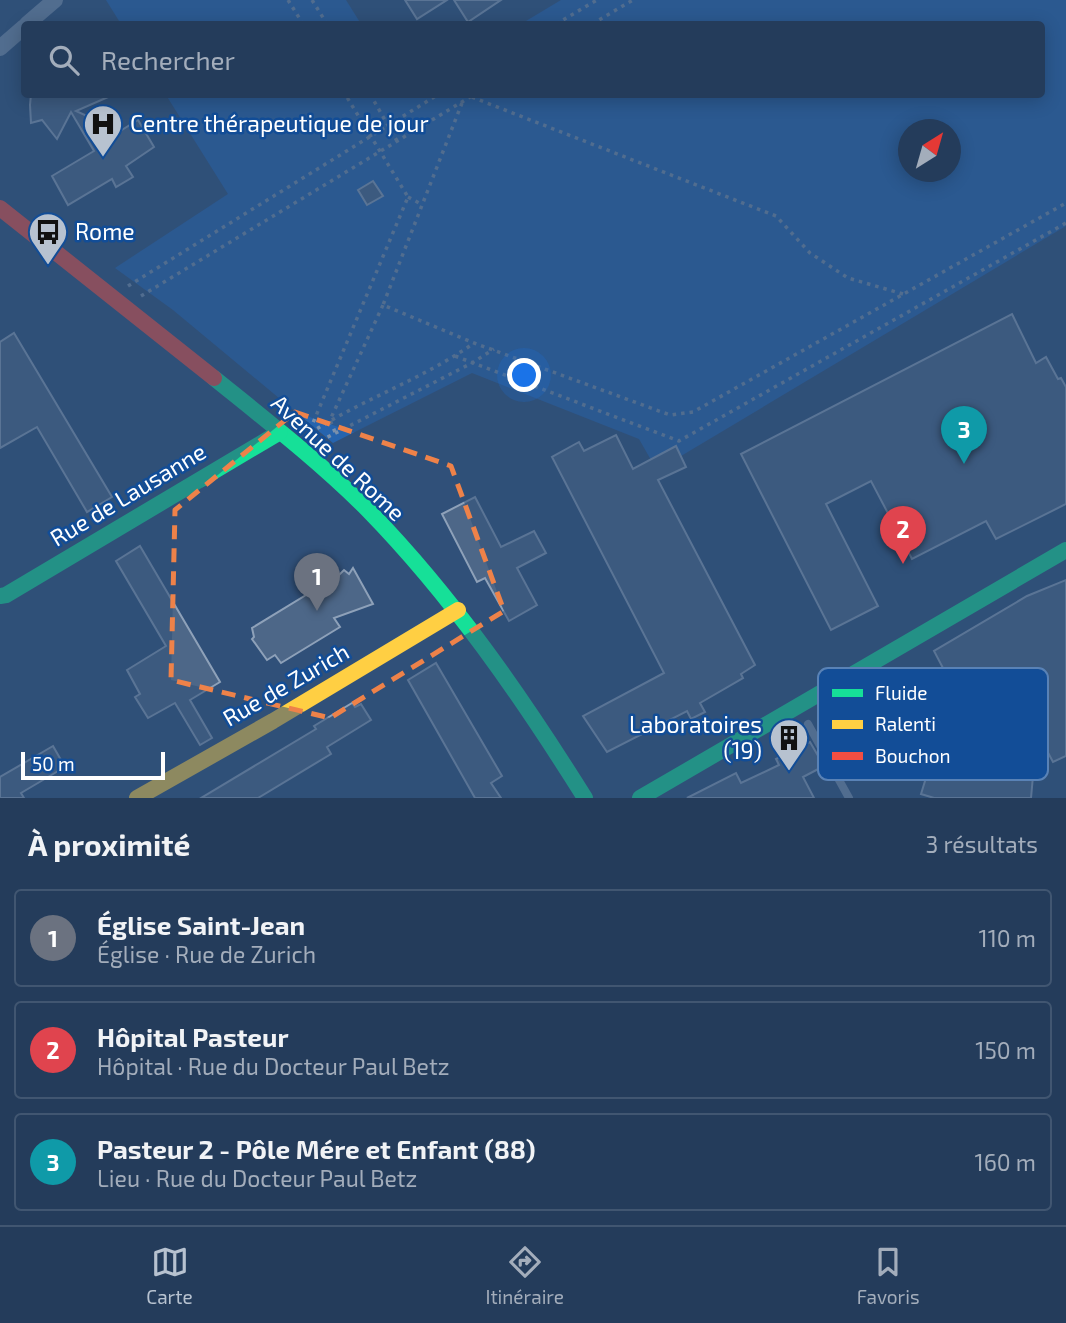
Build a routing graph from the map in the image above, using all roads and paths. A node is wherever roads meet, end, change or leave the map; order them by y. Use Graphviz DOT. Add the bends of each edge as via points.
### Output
graph roads {
  1 [pos="55,0"];
  2 [pos="288,0"];
  3 [pos="312,0"];
  4 [pos="597,0"];
  5 [pos="633,0"];
  6 [pos="32,21"];
  7 [pos="301,21"];
  8 [pos="325,21"];
  9 [pos="561,21"];
  10 [pos="597,21"];
  11 [pos="21,30"];
  12 [pos="0,48"];
  13 [pos="347,98"];
  14 [pos="372,98"];
  15 [pos="433,98"];
  16 [pos="470,98"];
  17 [pos="478,98"];
  18 [pos="462,103"];
  19 [pos="390,126"];
  20 [pos="369,136"];
  21 [pos="398,142"];
  22 [pos="380,152"];
  23 [pos="408,197"];
  24 [pos="1066,203"];
  25 [pos="422,205"];
  26 [pos="0,208"];
  27 [pos="1066,223"];
  28 [pos="903,294"];
  29 [pos="118,301"];
  30 [pos="383,305"];
  31 [pos="474,342"];
  32 [pos="494,349"];
  33 [pos="455,356"];
  34 [pos="472,363"];
  35 [pos="330,420"];
  36 [pos="280,432"];
  37 [pos="335,432"];
  38 [pos="309,434"];
  39 [pos="301,450"];
  40 [pos="1066,550"];
  41 [pos="0,596"];
  42 [pos="458,610"];
  43 [pos="863,668"];
  44 [pos="818,694"];
  45 [pos="808,724"];
  46 [pos="818,742"];
  47 [pos="839,780"];
  48 [pos="137,798"];
  49 [pos="585,798"];
  50 [pos="640,798"];
  51 [pos="849,798"];
  1 -- 6 [label="street"];
  2 -- 7 [label="path"];
  3 -- 8 [label="path"];
  4 -- 9 [label="path"];
  5 -- 10 [label="path"];
  11 -- 12 [label="street"];
  13 -- 20 [label="path"];
  14 -- 19 [label="path"];
  15 -- 19 [label="path"];
  16 -- 18 [label="path"];
  17 -- 28 [label="path" via="776,216 810,253 848,278"];
  18 -- 21 [label="path"];
  18 -- 25 [label="path"];
  19 -- 20 [label="path"];
  19 -- 21 [label="path"];
  20 -- 22 [label="path"];
  20 -- 29 [label="path"];
  21 -- 22 [label="path"];
  22 -- 23 [label="path"];
  22 -- 29 [label="path"];
  23 -- 25 [label="path"];
  23 -- 38 [label="path"];
  24 -- 28 [label="path"];
  25 -- 30 [label="path"];
  26 -- 29 [label="street, Avenue de Rome"];
  27 -- 34 [label="path" via="679,441"];
  28 -- 32 [label="path" via="693,412 670,415"];
  29 -- 36 [label="street, Avenue de Rome"];
  30 -- 31 [label="path"];
  30 -- 35 [label="path"];
  31 -- 32 [label="path"];
  31 -- 33 [label="path"];
  32 -- 34 [label="path"];
  33 -- 34 [label="path"];
  33 -- 35 [label="path"];
  34 -- 37 [label="path"];
  35 -- 37 [label="path"];
  35 -- 38 [label="path"];
  36 -- 39 [label="street, Avenue de Rome"];
  36 -- 41 [label="street, Rue de Lausanne"];
  37 -- 39 [label="path"];
  38 -- 39 [label="path"];
  39 -- 42 [label="street, Avenue de Rome" via="368,510"];
  40 -- 43 [label="street"];
  42 -- 48 [label="street, Rue de Zurich"];
  42 -- 49 [label="street, Avenue de Rome"];
  44 -- 50 [label="street"];
  45 -- 46 [label="lane"];
  47 -- 51 [label="lane"];
}
